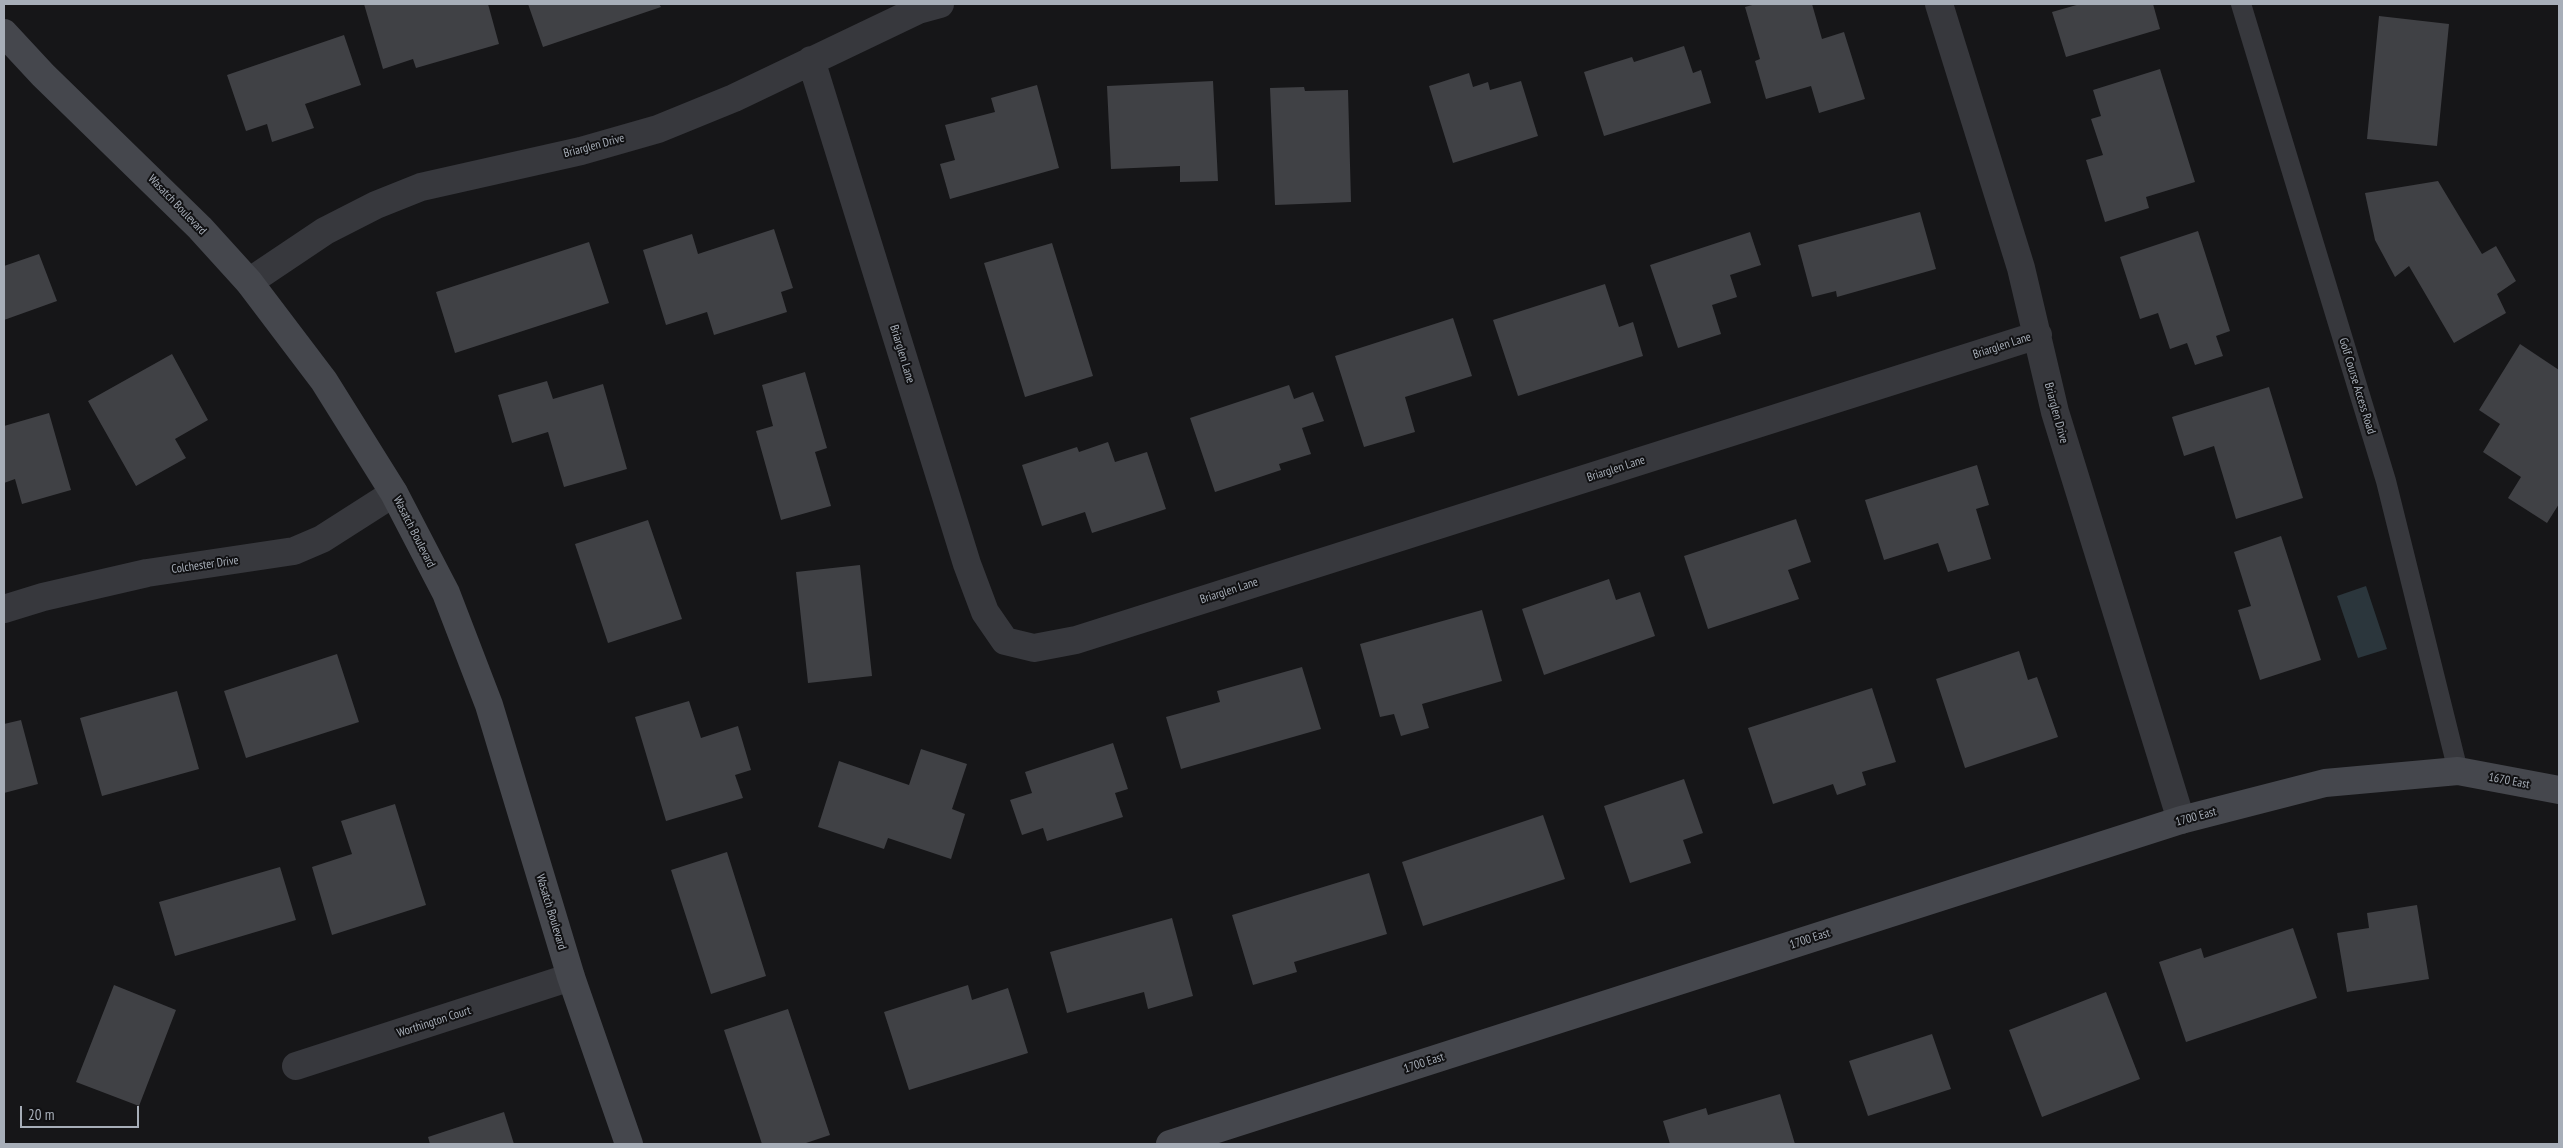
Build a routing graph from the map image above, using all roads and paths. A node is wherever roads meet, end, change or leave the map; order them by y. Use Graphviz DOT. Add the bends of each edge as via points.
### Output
graph roads {
  1 [pos="940,4"];
  2 [pos="1939,4"];
  3 [pos="2241,4"];
  4 [pos="4,32"];
  5 [pos="811,60"];
  6 [pos="249,282"];
  7 [pos="2038,335"];
  8 [pos="394,493"];
  9 [pos="4,609"];
  10 [pos="2458,771"];
  11 [pos="2559,790"];
  12 [pos="2181,820"];
  13 [pos="571,977"];
  14 [pos="296,1066"];
  15 [pos="628,1144"];
  16 [pos="1170,1144"];
  1 -- 5 [label="street, Briarglen Drive" via="918,10"];
  2 -- 7 [label="street, Briarglen Drive" via="2021,268"];
  3 -- 10 [label="lane, Golf Course Access Road" via="2386,481"];
  4 -- 6 [label="main road, Wasatch Boulevard" via="43,75 200,228"];
  5 -- 6 [label="street, Briarglen Drive" via="734,98 658,129 581,151 422,187 376,205 325,231"];
  5 -- 7 [label="street, Briarglen Lane" via="985,612 1005,641 1034,648 1076,640"];
  6 -- 8 [label="main road, Wasatch Boulevard" via="324,381"];
  7 -- 12 [label="street, Briarglen Drive" via="2055,412"];
  8 -- 9 [label="street, Colchester Drive" via="322,539 294,551 147,573"];
  8 -- 13 [label="main road, Wasatch Boulevard" via="446,593 488,705"];
  10 -- 11 [label="main road, 1670 East"];
  10 -- 12 [label="main road, 1700 East" via="2325,783"];
  12 -- 16 [label="main road, 1700 East"];
  13 -- 14 [label="street, Worthington Court"];
  13 -- 15 [label="main road, Wasatch Boulevard"];
}
